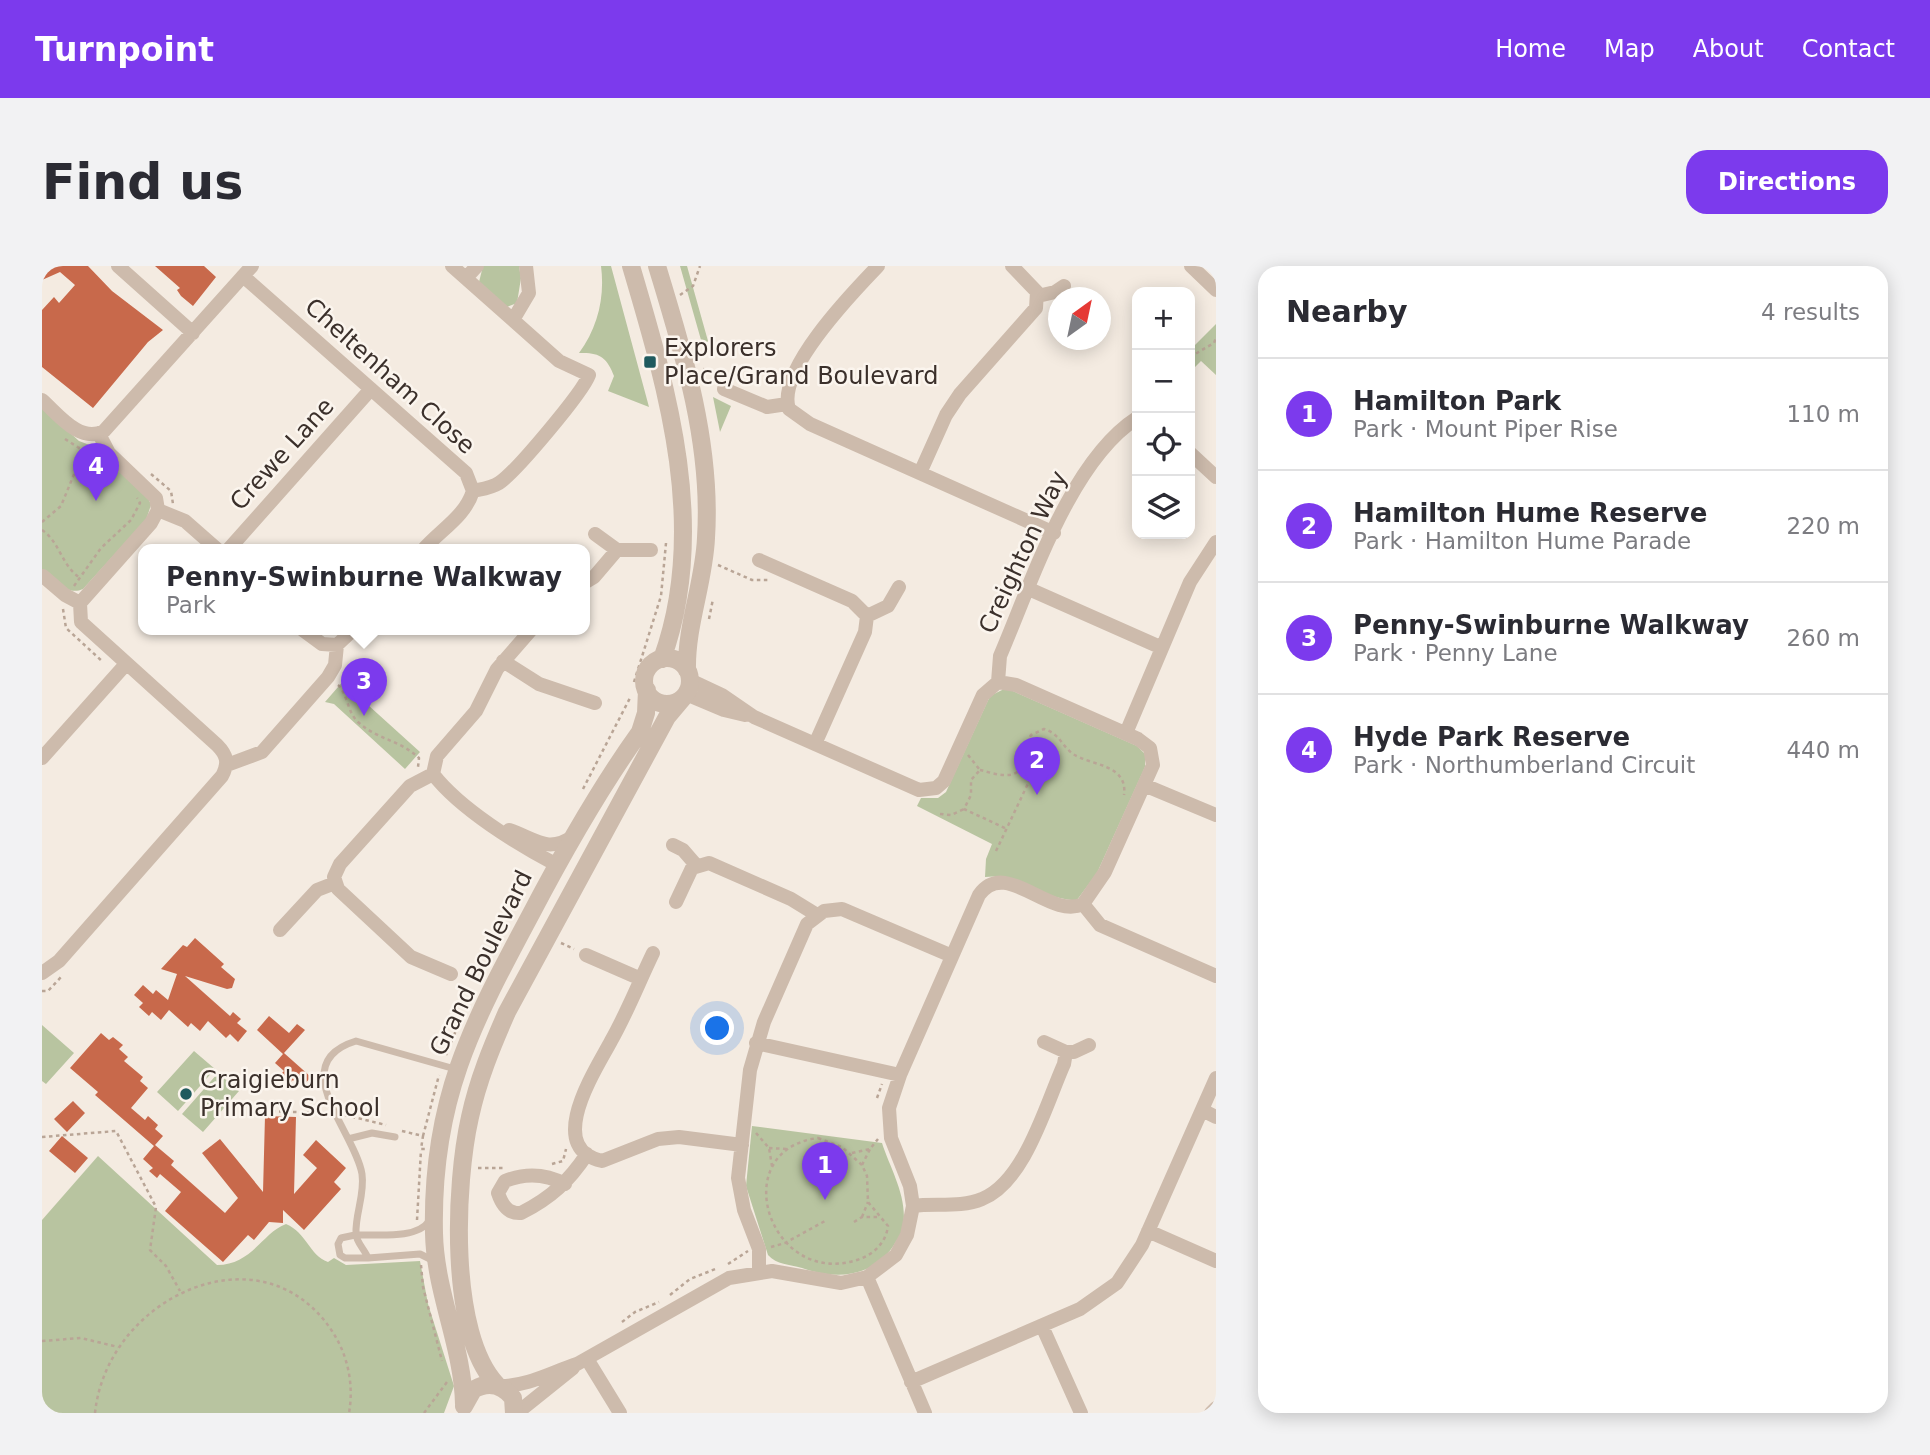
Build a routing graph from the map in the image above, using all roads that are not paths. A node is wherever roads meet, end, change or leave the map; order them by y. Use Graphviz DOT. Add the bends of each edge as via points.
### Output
graph roads {
  1 [pos="118,266"];
  2 [pos="452,266"];
  3 [pos="477,266"];
  4 [pos="526,266"];
  5 [pos="631,266"];
  6 [pos="657,266"];
  7 [pos="878,266"];
  8 [pos="1012,266"];
  9 [pos="1191,266"];
  10 [pos="247,271"];
  11 [pos="466,278"];
  12 [pos="1064,286"];
  13 [pos="1216,290"];
  14 [pos="1038,296"];
  15 [pos="513,320"];
  16 [pos="193,333"];
  17 [pos="723,383"];
  18 [pos="371,389"];
  19 [pos="42,400"];
  20 [pos="787,404"];
  21 [pos="1132,423"];
  22 [pos="99,434"];
  23 [pos="1195,458"];
  24 [pos="920,473"];
  25 [pos="1216,477"];
  26 [pos="473,491"];
  27 [pos="165,512"];
  28 [pos="1055,533"];
  29 [pos="595,534"];
  30 [pos="1216,542"];
  31 [pos="211,544"];
  32 [pos="233,544"];
  33 [pos="429,544"];
  34 [pos="617,550"];
  35 [pos="652,550"];
  36 [pos="759,560"];
  37 [pos="43,576"];
  38 [pos="590,579"];
  39 [pos="899,587"];
  40 [pos="1029,589"];
  41 [pos="80,603"];
  42 [pos="867,616"];
  43 [pos="310,635"];
  44 [pos="348,635"];
  45 [pos="527,635"];
  46 [pos="337,645"];
  47 [pos="1160,647"];
  48 [pos="662,659"];
  49 [pos="503,662"];
  50 [pos="121,669"];
  51 [pos="998,682"];
  52 [pos="687,686"];
  53 [pos="647,690"];
  54 [pos="595,703"];
  55 [pos="1126,733"];
  56 [pos="815,744"];
  57 [pos="42,758"];
  58 [pos="227,765"];
  59 [pos="428,775"];
  60 [pos="1144,785"];
  61 [pos="1216,815"];
  62 [pos="495,825"];
  63 [pos="575,835"];
  64 [pos="673,845"];
  65 [pos="589,859"];
  66 [pos="557,865"];
  67 [pos="696,865"];
  68 [pos="335,883"];
  69 [pos="676,902"];
  70 [pos="1083,904"];
  71 [pos="817,915"];
  72 [pos="280,930"];
  73 [pos="653,953"];
  74 [pos="586,955"];
  75 [pos="952,956"];
  76 [pos="42,973"];
  77 [pos="451,974"];
  78 [pos="1216,976"];
  79 [pos="641,979"];
  80 [pos="1045,1042"];
  81 [pos="757,1043"];
  82 [pos="1089,1045"];
  83 [pos="1066,1052"];
  84 [pos="456,1069"];
  85 [pos="893,1073"];
  86 [pos="1216,1079"];
  87 [pos="1202,1111"];
  88 [pos="1216,1117"];
  89 [pos="395,1137"];
  90 [pos="348,1139"];
  91 [pos="742,1145"];
  92 [pos="587,1154"];
  93 [pos="565,1184"];
  94 [pos="913,1206"];
  95 [pos="433,1211"];
  96 [pos="1148,1231"];
  97 [pos="355,1235"];
  98 [pos="368,1258"];
  99 [pos="1216,1261"];
  100 [pos="436,1263"];
  101 [pos="759,1271"];
  102 [pos="867,1277"];
  103 [pos="1042,1326"];
  104 [pos="582,1362"];
  105 [pos="911,1382"];
  106 [pos="499,1386"];
  107 [pos="1216,1408"];
  108 [pos="463,1410"];
  109 [pos="515,1413"];
  110 [pos="620,1413"];
  111 [pos="925,1413"];
  112 [pos="1081,1413"];
  113 [pos="1211,1413"];
  1 -- 16 [label="street"];
  2 -- 11 [label="street"];
  3 -- 11 [label="street"];
  4 -- 15 [label="street" via="529,293"];
  5 -- 48 [label="street" via="665,386 679,466 679,582"];
  6 -- 52 [label="street" via="691,382 706,487 704,566 689,634"];
  7 -- 20 [label="street" via="815,338 790,387"];
  8 -- 14 [label="street"];
  9 -- 13 [label="street"];
  10 -- 16 [label="street"];
  10 -- 18 [label="street, Cheltenham Close"];
  11 -- 15 [label="street"];
  12 -- 14 [label="street"];
  14 -- 24 [label="street" via="1034,312 976,373 953,405"];
  15 -- 26 [label="street" via="559,361 589,375 571,404 504,479"];
  16 -- 22 [label="street"];
  17 -- 20 [label="street" via="766,407"];
  18 -- 26 [label="street, Cheltenham Close" via="466,473"];
  18 -- 32 [label="street, Crewe Lane"];
  19 -- 22 [label="street" via="80,432"];
  20 -- 24 [label="street" via="800,419"];
  21 -- 28 [label="street, Creighton Way" via="1088,468"];
  22 -- 27 [label="street" via="106,448"];
  23 -- 25 [label="street"];
  24 -- 28 [label="street"];
  26 -- 33 [label="street, Cheltenham Close" via="463,510"];
  27 -- 31 [label="street" via="185,521"];
  27 -- 41 [label="street"];
  28 -- 40 [label="street, Creighton Way"];
  29 -- 34 [label="street"];
  30 -- 47 [label="street" via="1190,582"];
  34 -- 35 [label="street"];
  34 -- 38 [label="street"];
  36 -- 42 [label="street" via="852,601"];
  37 -- 41 [label="street"];
  39 -- 42 [label="street" via="888,606"];
  40 -- 47 [label="street"];
  40 -- 51 [label="street, Creighton Way" via="1000,656"];
  41 -- 50 [label="street" via="81,622"];
  42 -- 56 [label="street" via="865,632"];
  43 -- 46 [label="street" via="322,644"];
  44 -- 46 [label="street"];
  45 -- 49 [label="street"];
  46 -- 58 [label="street" via="328,677 262,752"];
  47 -- 55 [label="street"];
  48 -- 52 [label="street" via="677,660"];
  48 -- 53 [label="street" via="647,671"];
  49 -- 54 [label="street" via="539,684"];
  49 -- 59 [label="street" via="476,711 437,756"];
  50 -- 57 [label="street"];
  50 -- 58 [label="street" via="223,751"];
  51 -- 55 [label="street" via="1016,685"];
  51 -- 56 [label="street" via="983,695 944,781 936,788 925,791"];
  52 -- 53 [label="street" via="663,703"];
  52 -- 56 [label="street" via="722,695 754,717"];
  52 -- 65 [label="street, Grand Boulevard"];
  53 -- 63 [label="street, Grand Boulevard" via="640,732"];
  55 -- 60 [label="street" via="1152,753 1153,765"];
  58 -- 76 [label="street" via="104,910"];
  59 -- 62 [label="street"];
  59 -- 68 [label="street" via="410,786 340,864"];
  60 -- 61 [label="street"];
  60 -- 70 [label="street" via="1105,872"];
  62 -- 63 [label="street" via="548,846"];
  62 -- 66 [label="street"];
  63 -- 66 [label="street, Grand Boulevard"];
  64 -- 67 [label="street"];
  65 -- 66 [label="street"];
  65 -- 106 [label="street, Grand Boulevard" via="489,1052 464,1147 459,1218 466,1312 474,1352 485,1373"];
  66 -- 84 [label="street, Grand Boulevard" via="483,1004"];
  67 -- 69 [label="street"];
  67 -- 71 [label="street" via="709,863"];
  68 -- 72 [label="street" via="317,890"];
  68 -- 77 [label="street" via="411,957"];
  70 -- 75 [label="street" via="1064,908 996,883 979,895"];
  70 -- 78 [label="street" via="1100,925"];
  71 -- 75 [label="street" via="832,909 851,911"];
  71 -- 81 [label="street" via="807,924"];
  73 -- 79 [label="street"];
  74 -- 79 [label="street"];
  75 -- 85 [label="street"];
  79 -- 92 [label="street" via="578,1103 576,1133"];
  80 -- 83 [label="street"];
  81 -- 85 [label="street"];
  81 -- 91 [label="street"];
  82 -- 83 [label="street"];
  83 -- 94 [label="street" via="1028,1146 1003,1186 982,1200"];
  84 -- 90 [label="lane" via="365,1041 333,1052 324,1079"];
  84 -- 95 [label="street, Grand Boulevard" via="437,1151"];
  85 -- 94 [label="street" via="888,1123"];
  86 -- 87 [label="street"];
  87 -- 88 [label="street"];
  87 -- 96 [label="street"];
  89 -- 90 [label="lane" via="372,1133"];
  90 -- 97 [label="lane" via="362,1180"];
  91 -- 92 [label="street" via="679,1137 651,1140 608,1160"];
  91 -- 101 [label="street" via="739,1194 759,1250"];
  92 -- 93 [label="street"];
  94 -- 102 [label="street" via="907,1235 896,1255"];
  95 -- 97 [label="lane" via="422,1229"];
  95 -- 100 [label="street, Grand Boulevard"];
  96 -- 99 [label="street"];
  96 -- 103 [label="street" via="1131,1265 1109,1290"];
  97 -- 98 [label="lane"];
  97 -- 98 [label="lane" via="341,1238 340,1255"];
  98 -- 100 [label="lane" via="420,1254"];
  100 -- 108 [label="street, Grand Boulevard" via="460,1374"];
  101 -- 102 [label="street" via="827,1283"];
  101 -- 104 [label="street" via="716,1284"];
  102 -- 105 [label="street"];
  103 -- 105 [label="street"];
  103 -- 112 [label="street"];
  104 -- 106 [label="street" via="524,1386"];
  104 -- 109 [label="street"];
  104 -- 110 [label="street"];
  105 -- 111 [label="street"];
  106 -- 108 [label="street" via="488,1384 473,1390"];
  106 -- 109 [label="street, Grand Boulevard" via="513,1398"];
  107 -- 113 [label="street"];
}
